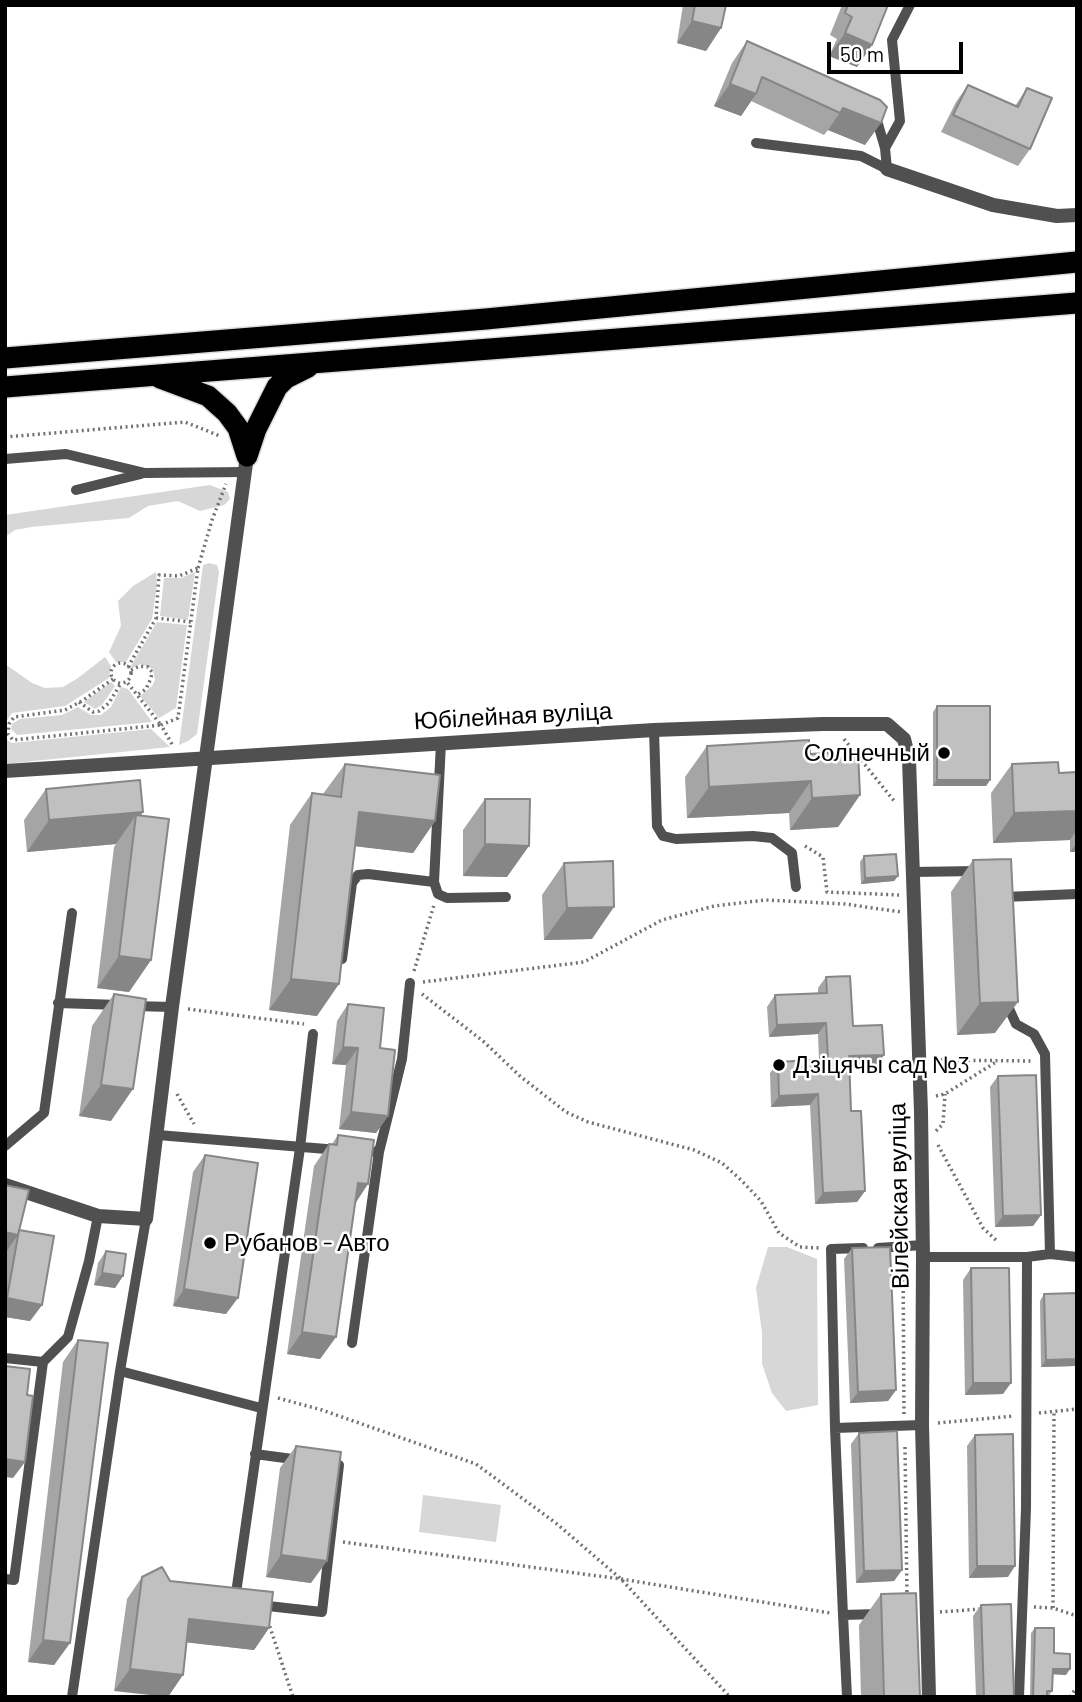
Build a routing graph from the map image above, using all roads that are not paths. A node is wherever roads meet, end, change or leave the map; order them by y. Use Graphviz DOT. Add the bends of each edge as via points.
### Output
graph roads {
  1 [pos="910,5"];
  2 [pos="860,107"];
  3 [pos="756,143"];
  4 [pos="885,148"];
  5 [pos="887,169"];
  6 [pos="1077,215"];
  7 [pos="1077,262"];
  8 [pos="1077,303"];
  9 [pos="5,358"];
  10 [pos="317,362"];
  11 [pos="152,375"];
  12 [pos="5,387"];
  13 [pos="5,459"];
  14 [pos="242,462"];
  15 [pos="145,473"];
  16 [pos="76,490"];
  17 [pos="823,724"];
  18 [pos="653,730"];
  19 [pos="441,743"];
  20 [pos="205,759"];
  21 [pos="5,771"];
  22 [pos="991,871"];
  23 [pos="913,872"];
  24 [pos="435,882"];
  25 [pos="1003,884"];
  26 [pos="796,887"];
  27 [pos="1077,894"];
  28 [pos="506,897"];
  29 [pos="1004,897"];
  30 [pos="1004,911"];
  31 [pos="72,914"];
  32 [pos="341,965"];
  33 [pos="410,983"];
  34 [pos="1006,992"];
  35 [pos="58,1003"];
  36 [pos="172,1007"];
  37 [pos="313,1034"];
  38 [pos="158,1135"];
  39 [pos="5,1146"];
  40 [pos="300,1148"];
  41 [pos="379,1152"];
  42 [pos="5,1185"];
  43 [pos="98,1216"];
  44 [pos="146,1219"];
  45 [pos="923,1251"];
  46 [pos="1050,1254"];
  47 [pos="1027,1257"];
  48 [pos="1077,1257"];
  49 [pos="352,1343"];
  50 [pos="5,1358"];
  51 [pos="43,1362"];
  52 [pos="120,1371"];
  53 [pos="261,1408"];
  54 [pos="922,1425"];
  55 [pos="835,1428"];
  56 [pos="255,1454"];
  57 [pos="5,1579"];
  58 [pos="895,1614"];
  59 [pos="843,1615"];
  60 [pos="72,1697"];
  61 [pos="847,1697"];
  62 [pos="929,1697"];
  63 [pos="1019,1697"];
  1 -- 4 [label="lane" via="892,40 900,121"];
  2 -- 4 [label="lane" via="878,124"];
  3 -- 5 [label="lane" via="861,156"];
  4 -- 5 [label="lane"];
  5 -- 6 [label="street" via="993,205"];
  7 -- 9 [label="highway"];
  8 -- 10 [label="highway"];
  10 -- 11 [label="highway"];
  10 -- 14 [label="highway" via="277,387"];
  11 -- 12 [label="highway"];
  11 -- 14 [label="highway" via="208,396 227,413 238,428"];
  13 -- 15 [label="lane" via="72,455"];
  14 -- 15 [label="lane"];
  14 -- 20 [label="street"];
  15 -- 16 [label="lane"];
  17 -- 18 [label="street, Юбілейная вуліца"];
  17 -- 23 [label="street, Вілейская вуліца" via="887,724 904,739 909,759"];
  18 -- 19 [label="street, Юбілейная вуліца"];
  18 -- 26 [label="lane" via="657,826 663,836 772,838 792,853"];
  19 -- 20 [label="street, Юбілейная вуліца"];
  19 -- 24 [label="lane"];
  20 -- 21 [label="street, Юбілейная вуліца"];
  20 -- 36 [label="street"];
  22 -- 23 [label="lane"];
  23 -- 45 [label="street, Вілейская вуліца"];
  24 -- 28 [label="lane" via="438,894 447,898"];
  24 -- 32 [label="lane" via="358,875 352,883"];
  25 -- 29 [label="lane"];
  27 -- 29 [label="lane"];
  29 -- 30 [label="lane"];
  31 -- 35 [label="lane"];
  33 -- 41 [label="lane" via="402,1059"];
  34 -- 46 [label="lane" via="1016,1024 1034,1034 1045,1054"];
  35 -- 36 [label="lane"];
  35 -- 39 [label="lane" via="44,1113"];
  36 -- 38 [label="street"];
  37 -- 40 [label="lane"];
  38 -- 40 [label="lane"];
  38 -- 44 [label="street"];
  40 -- 41 [label="lane"];
  40 -- 53 [label="lane"];
  41 -- 49 [label="lane"];
  42 -- 43 [label="street"];
  43 -- 44 [label="street"];
  43 -- 51 [label="lane" via="68,1337"];
  44 -- 52 [label="lane"];
  45 -- 47 [label="lane"];
  45 -- 54 [label="street, Вілейская вуліца"];
  45 -- 55 [label="lane" via="831,1249"];
  46 -- 47 [label="lane"];
  46 -- 48 [label="lane"];
  47 -- 63 [label="lane" via="1028,1414"];
  50 -- 51 [label="lane"];
  51 -- 57 [label="lane" via="14,1580"];
  52 -- 53 [label="lane"];
  52 -- 60 [label="lane"];
  53 -- 56 [label="lane"];
  54 -- 55 [label="lane"];
  54 -- 62 [label="street, Вілейская вуліца" via="923,1613"];
  55 -- 59 [label="lane"];
  56 -- 56 [label="lane" via="235,1601 322,1612 339,1465"];
  58 -- 59 [label="lane"];
  59 -- 61 [label="lane"];
}
